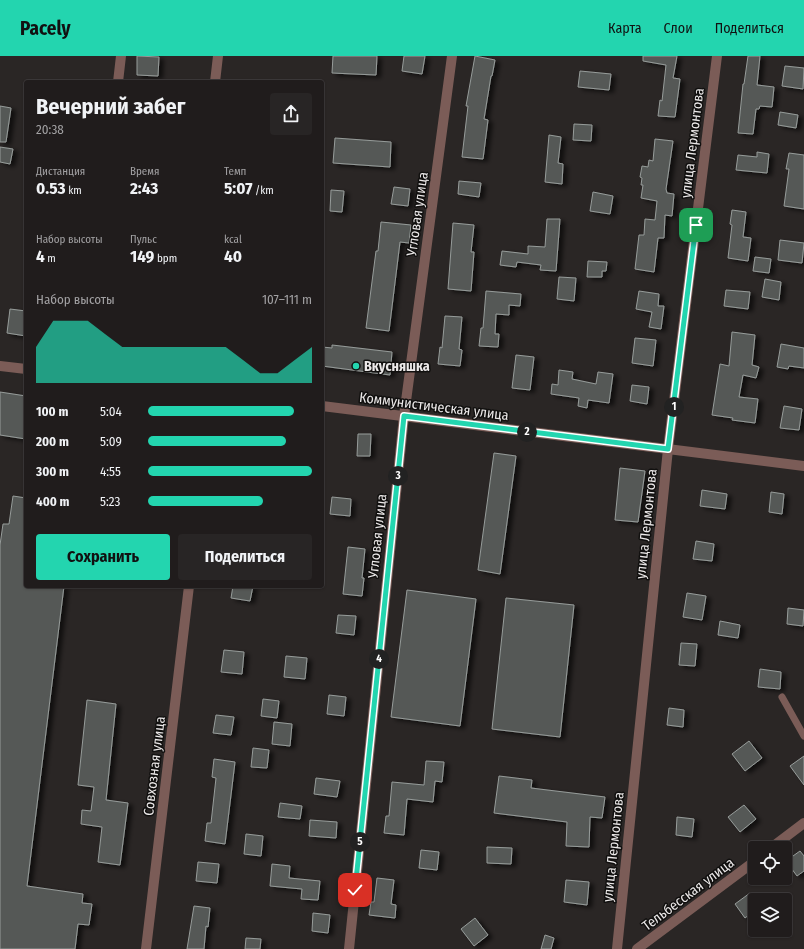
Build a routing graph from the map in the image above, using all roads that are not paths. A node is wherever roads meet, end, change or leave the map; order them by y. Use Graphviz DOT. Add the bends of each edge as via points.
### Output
graph roads {
  1 [pos="121,56"];
  2 [pos="218,56"];
  3 [pos="452,56"];
  4 [pos="717,56"];
  5 [pos="118,80"];
  6 [pos="215,80"];
  7 [pos="0,366"];
  8 [pos="24,370"];
  9 [pos="324,406"];
  10 [pos="404,416"];
  11 [pos="668,449"];
  12 [pos="804,466"];
  13 [pos="189,588"];
  14 [pos="782,697"];
  15 [pos="804,736"];
  16 [pos="804,823"];
  17 [pos="780,841"];
  18 [pos="748,866"];
  19 [pos="146,949"];
  20 [pos="349,949"];
  21 [pos="616,949"];
  22 [pos="638,949"];
  1 -- 5 [label="street"];
  2 -- 6 [label="street"];
  3 -- 10 [label="street, Угловая улица"];
  4 -- 11 [label="street, улица Лермонтова"];
  7 -- 8 [label="street"];
  9 -- 10 [label="street, Коммунистическая улица"];
  10 -- 11 [label="street, Коммунистическая улица"];
  10 -- 20 [label="street, Угловая улица"];
  11 -- 12 [label="street, Коммунистическая улица"];
  11 -- 21 [label="street, улица Лермонтова"];
  13 -- 19 [label="street, Совхозная улица"];
  14 -- 15 [label="lane"];
  16 -- 17 [label="street"];
  18 -- 22 [label="street, Тельбесская улица"];
}
